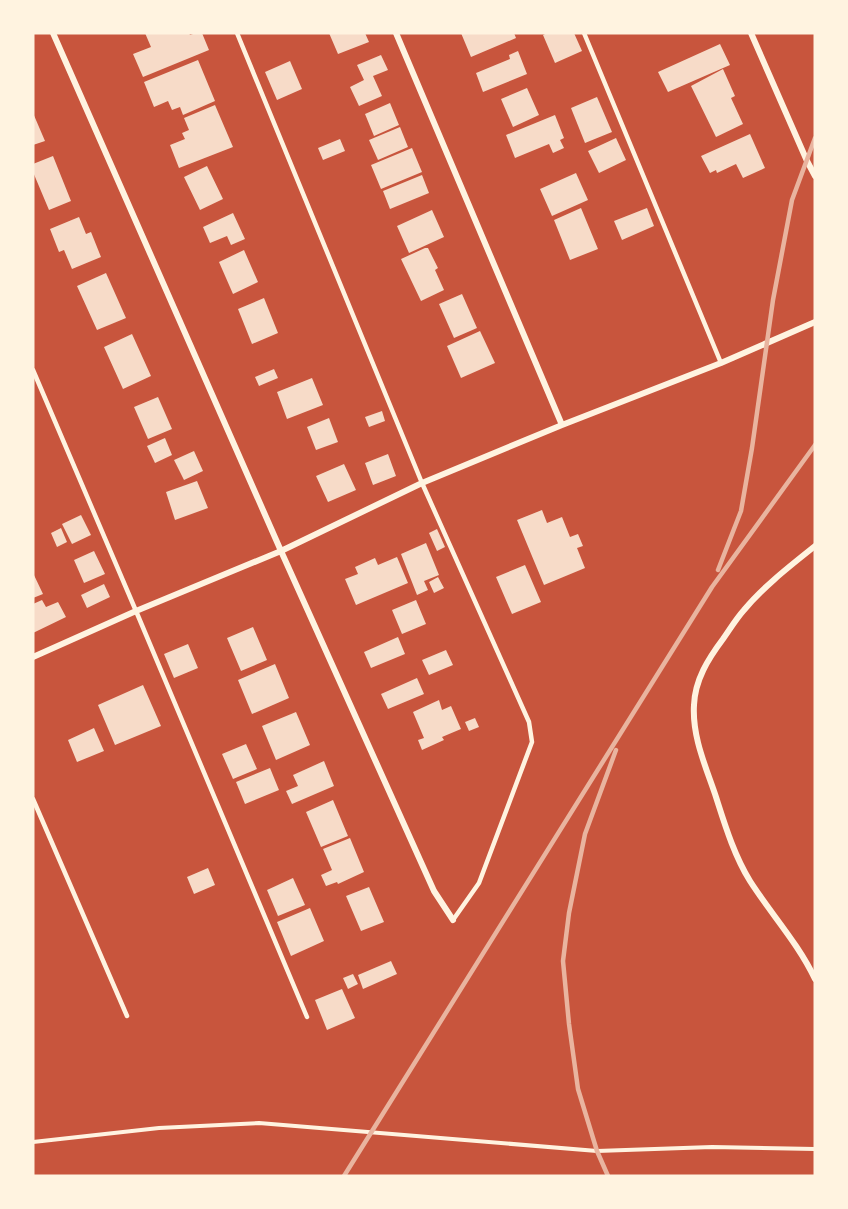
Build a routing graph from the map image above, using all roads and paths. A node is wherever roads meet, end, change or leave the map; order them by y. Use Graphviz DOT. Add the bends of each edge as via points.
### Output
graph roads {
  1 [pos="53,33"];
  2 [pos="237,33"];
  3 [pos="396,33"];
  4 [pos="585,33"];
  5 [pos="751,33"];
  6 [pos="815,176"];
  7 [pos="815,322"];
  8 [pos="721,363"];
  9 [pos="33,370"];
  10 [pos="562,425"];
  11 [pos="422,483"];
  12 [pos="815,546"];
  13 [pos="281,551"];
  14 [pos="136,611"];
  15 [pos="33,657"];
  16 [pos="33,799"];
  17 [pos="453,920"];
  18 [pos="815,979"];
  19 [pos="127,1016"];
  20 [pos="307,1017"];
  21 [pos="33,1142"];
  22 [pos="815,1149"];
  1 -- 13 [label="street"];
  2 -- 11 [label="lane"];
  3 -- 10 [label="street"];
  4 -- 8 [label="lane"];
  5 -- 6 [label="street"];
  7 -- 8 [label="street"];
  8 -- 10 [label="street"];
  9 -- 14 [label="lane"];
  10 -- 11 [label="street"];
  11 -- 13 [label="street"];
  11 -- 17 [label="lane" via="529,722 532,742 479,883"];
  12 -- 18 [label="street" via="745,609 701,673 694,704 695,734 726,830 750,880"];
  13 -- 14 [label="street"];
  13 -- 17 [label="street" via="434,891"];
  14 -- 15 [label="street"];
  14 -- 20 [label="lane"];
  16 -- 19 [label="lane"];
  21 -- 22 [label="path" via="159,1128 260,1124 597,1151 712,1146"];
}
